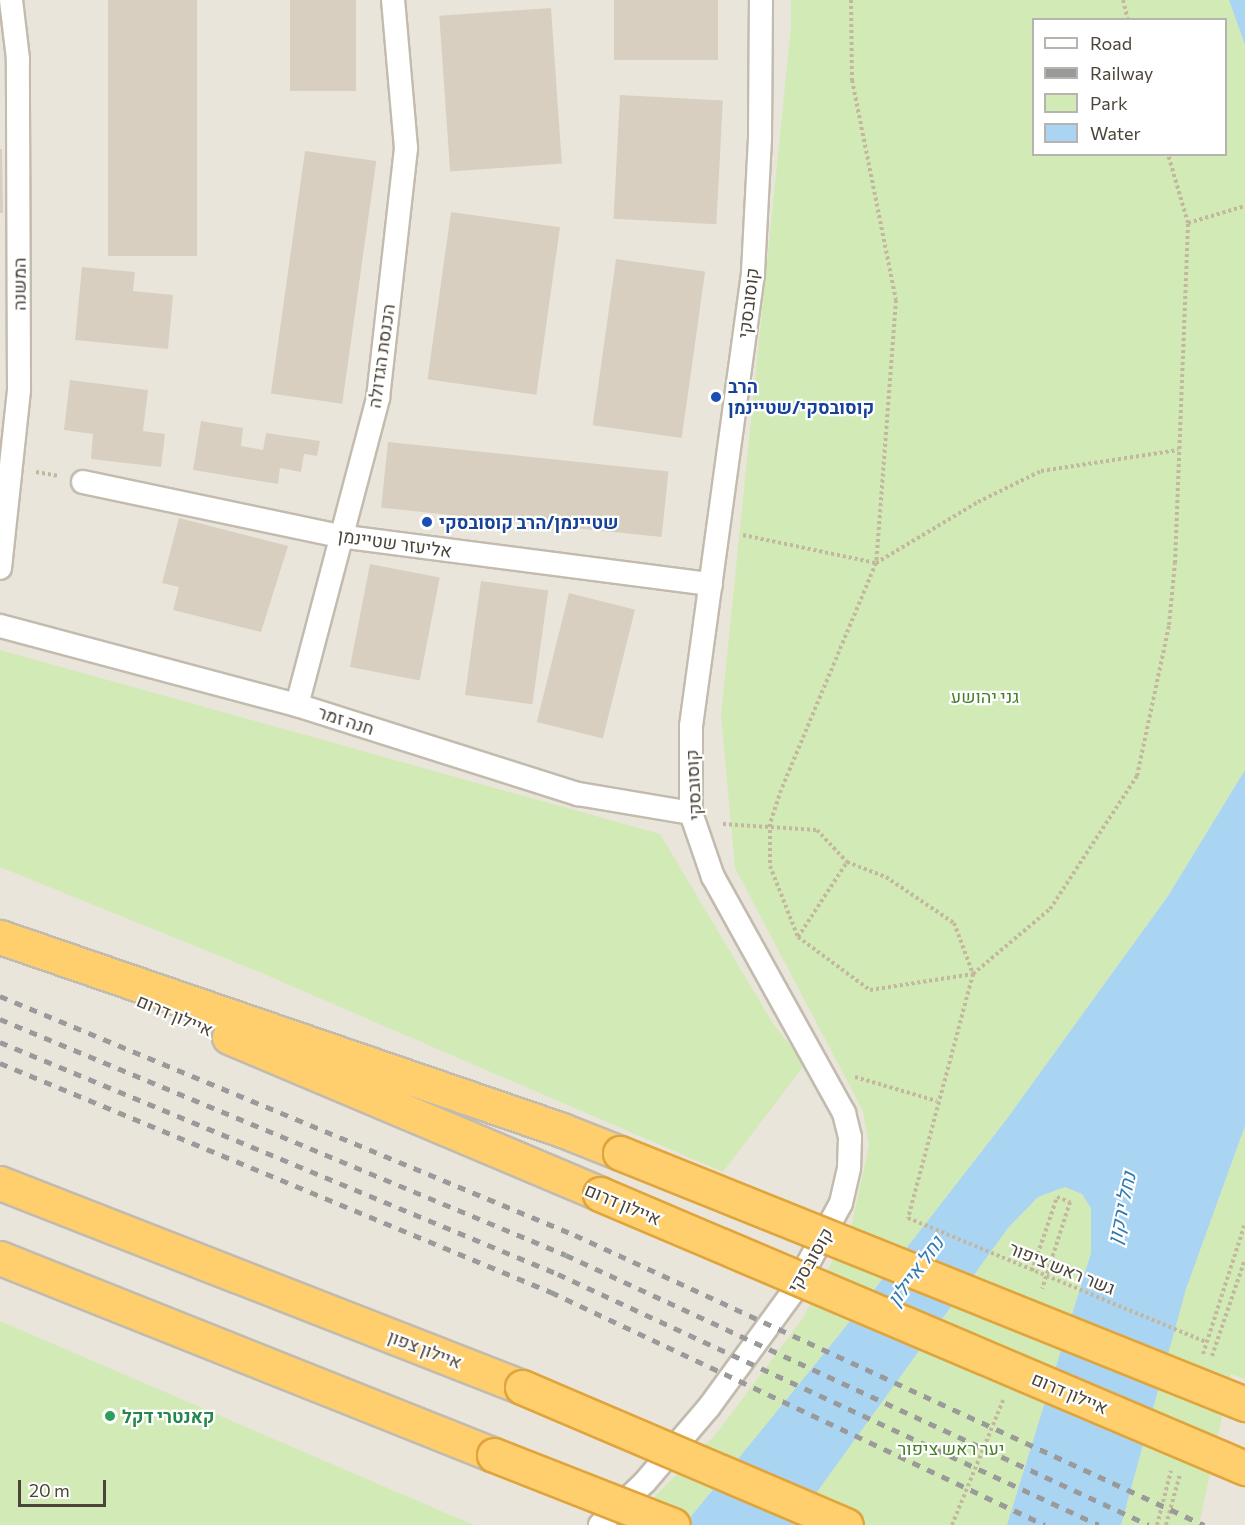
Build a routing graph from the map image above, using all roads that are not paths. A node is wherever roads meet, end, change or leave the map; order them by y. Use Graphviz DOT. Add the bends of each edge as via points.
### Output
graph roads {
  1 [pos="11,0"];
  2 [pos="393,0"];
  3 [pos="761,0"];
  4 [pos="10,387"];
  5 [pos="83,482"];
  6 [pos="339,536"];
  7 [pos="0,568"];
  8 [pos="711,584"];
  9 [pos="0,626"];
  10 [pos="297,705"];
  11 [pos="692,818"];
  12 [pos="0,939"];
  13 [pos="0,1183"];
  14 [pos="0,1258"];
  15 [pos="1245,1404"];
  16 [pos="1245,1468"];
  17 [pos="600,1525"];
  18 [pos="673,1525"];
  19 [pos="846,1525"];
  1 -- 4 [label="street, המשנה" via="18,60"];
  2 -- 6 [label="street, הכנסת הגדולה" via="406,148 378,398"];
  3 -- 8 [label="street, קוסובסקי" via="760,138 753,272"];
  4 -- 7 [label="street, המשנה" via="13,467"];
  5 -- 6 [label="street, אליעזר שטיינמן"];
  6 -- 8 [label="street, אליעזר שטיינמן"];
  6 -- 10 [label="street, הכנסת הגדולה"];
  8 -- 11 [label="street, קוסובסקי" via="691,726"];
  9 -- 10 [label="street, חנה זמר"];
  10 -- 11 [label="street, חנה זמר" via="578,794"];
  11 -- 17 [label="street, קוסובסקי" via="713,878 821,1067 844,1113 850,1137 841,1203 792,1293 709,1407 645,1482"];
  12 -- 15 [label="highway, bridge" via="562,1130"];
  12 -- 16 [label="highway, איילון דרום, bridge"];
  13 -- 19 [label="highway, איילון צפון, bridge" via="522,1387"];
  14 -- 18 [label="highway, bridge"];
}
